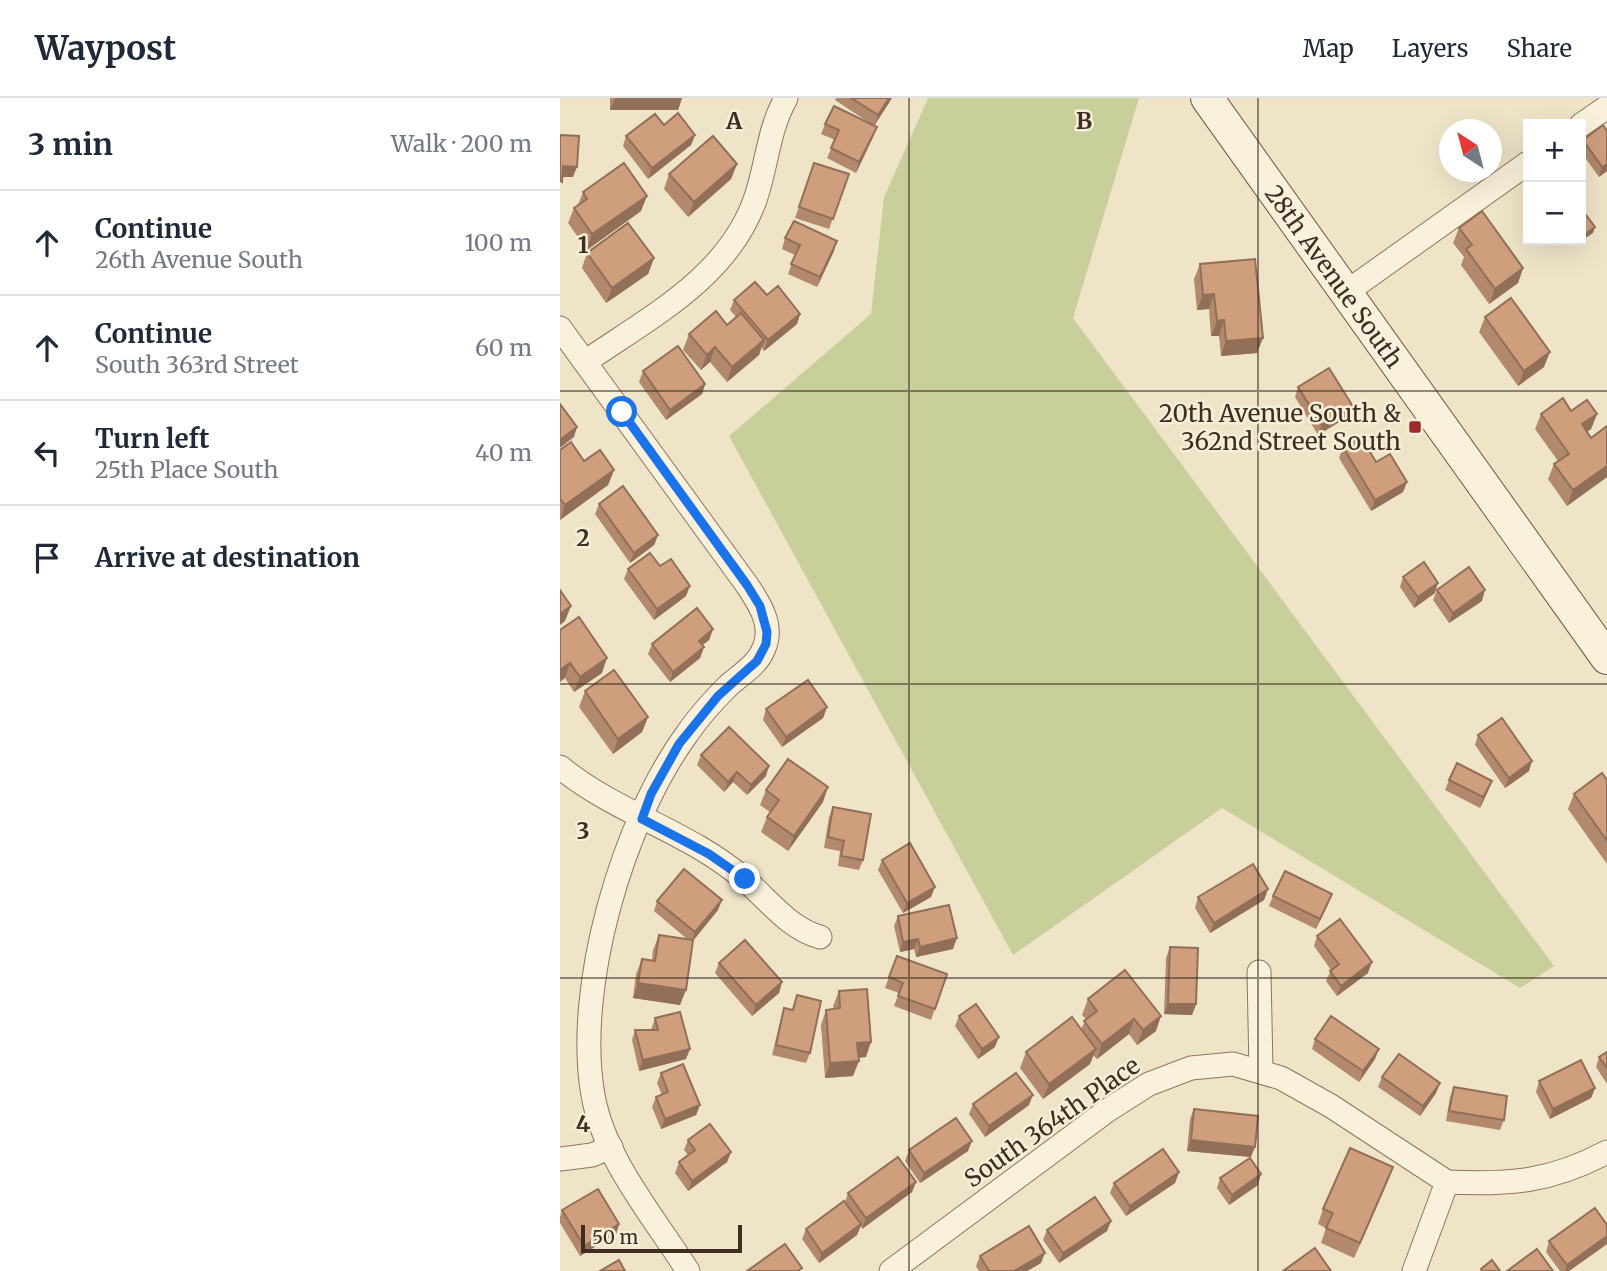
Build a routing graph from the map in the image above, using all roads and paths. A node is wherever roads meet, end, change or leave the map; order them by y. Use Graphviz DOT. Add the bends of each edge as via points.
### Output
graph roads {
  1 [pos="786,98"];
  2 [pos="1207,98"];
  3 [pos="1607,107"];
  4 [pos="1586,122"];
  5 [pos="1523,167"];
  6 [pos="1345,293"];
  7 [pos="560,328"];
  8 [pos="585,362"];
  9 [pos="1607,658"];
  10 [pos="560,767"];
  11 [pos="642,819"];
  12 [pos="820,937"];
  13 [pos="1259,972"];
  14 [pos="1261,1070"];
  15 [pos="611,1147"];
  16 [pos="1607,1152"];
  17 [pos="560,1159"];
  18 [pos="1447,1182"];
  19 [pos="688,1271"];
  20 [pos="891,1271"];
  21 [pos="1414,1271"];
  1 -- 8 [label="street" via="770,135 755,198 740,235 725,256 692,287"];
  2 -- 6 [label="street, 28th Avenue South"];
  3 -- 4 [label="street"];
  5 -- 6 [label="street"];
  6 -- 9 [label="street, 28th Avenue South"];
  7 -- 8 [label="street"];
  8 -- 11 [label="street" via="695,511 760,606 767,626 766,644 757,661 718,696 688,732 661,775"];
  10 -- 11 [label="street"];
  11 -- 12 [label="street" via="721,861 793,925"];
  11 -- 15 [label="street" via="606,924 587,1037 593,1097"];
  13 -- 14 [label="street"];
  14 -- 18 [label="street, South 364th Place" via="1322,1101"];
  14 -- 20 [label="street, South 364th Place" via="1207,1065 1149,1084"];
  15 -- 17 [label="street"];
  15 -- 19 [label="street"];
  16 -- 18 [label="street" via="1543,1179 1499,1185"];
  18 -- 21 [label="street"];
}
